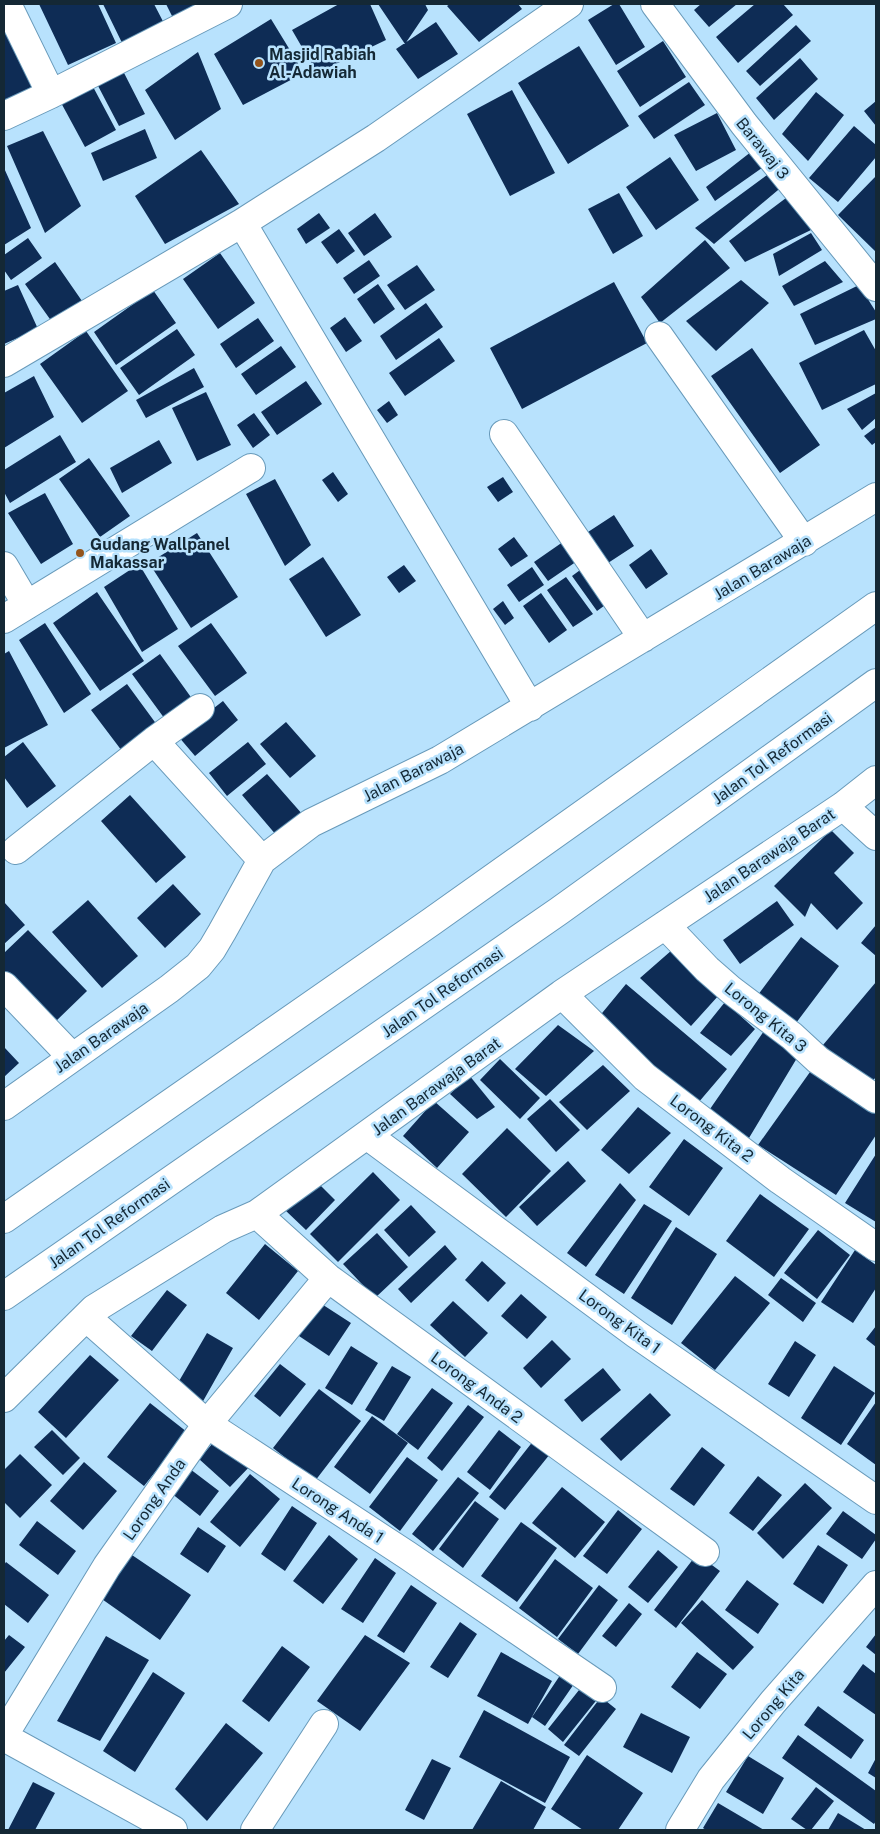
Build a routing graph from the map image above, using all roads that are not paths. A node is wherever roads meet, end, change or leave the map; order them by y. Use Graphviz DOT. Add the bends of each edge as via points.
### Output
graph roads {
  1 [pos="7,4"];
  2 [pos="228,4"];
  3 [pos="655,4"];
  4 [pos="557,7"];
  5 [pos="51,94"];
  6 [pos="4,116"];
  7 [pos="242,223"];
  8 [pos="876,287"];
  9 [pos="659,336"];
  10 [pos="4,363"];
  11 [pos="504,434"];
  12 [pos="251,468"];
  13 [pos="876,497"];
  14 [pos="804,542"];
  15 [pos="4,566"];
  16 [pos="27,605"];
  17 [pos="876,606"];
  18 [pos="4,619"];
  19 [pos="643,638"];
  20 [pos="876,683"];
  21 [pos="530,707"];
  22 [pos="200,708"];
  23 [pos="154,741"];
  24 [pos="876,780"];
  25 [pos="843,806"];
  26 [pos="876,836"];
  27 [pos="16,850"];
  28 [pos="262,860"];
  29 [pos="665,925"];
  30 [pos="4,986"];
  31 [pos="562,994"];
  32 [pos="72,1057"];
  33 [pos="876,1099"];
  34 [pos="4,1106"];
  35 [pos="368,1136"];
  36 [pos="257,1214"];
  37 [pos="4,1219"];
  38 [pos="876,1247"];
  39 [pos="328,1278"];
  40 [pos="4,1296"];
  41 [pos="86,1317"];
  42 [pos="4,1398"];
  43 [pos="207,1424"];
  44 [pos="876,1500"];
  45 [pos="705,1552"];
  46 [pos="876,1585"];
  47 [pos="602,1688"];
  48 [pos="324,1724"];
  49 [pos="4,1736"];
  50 [pos="173,1830"];
  51 [pos="255,1830"];
  52 [pos="680,1830"];
  1 -- 5 [label="main road"];
  2 -- 5 [label="main road"];
  3 -- 8 [label="main road, Barawaj 3" via="744,124"];
  4 -- 7 [label="main road" via="376,138"];
  5 -- 6 [label="main road"];
  7 -- 10 [label="main road"];
  7 -- 21 [label="main road"];
  9 -- 14 [label="main road"];
  11 -- 19 [label="main road"];
  12 -- 16 [label="main road"];
  13 -- 14 [label="main road, Jalan Barawaja"];
  14 -- 19 [label="main road, Jalan Barawaja"];
  15 -- 16 [label="main road"];
  16 -- 18 [label="main road"];
  17 -- 37 [label="main road" via="423,928"];
  19 -- 21 [label="main road, Jalan Barawaja"];
  20 -- 40 [label="main road, Jalan Tol Reformasi" via="551,916"];
  21 -- 28 [label="main road, Jalan Barawaja" via="440,760 311,823"];
  22 -- 23 [label="main road"];
  23 -- 27 [label="main road"];
  23 -- 28 [label="main road"];
  24 -- 25 [label="main road, Jalan Barawaja Barat"];
  25 -- 26 [label="main road"];
  25 -- 29 [label="main road, Jalan Barawaja Barat"];
  28 -- 32 [label="main road, Jalan Barawaja" via="212,949 198,966"];
  29 -- 31 [label="main road, Jalan Barawaja Barat"];
  29 -- 33 [label="main road, Lorong Kita 3" via="731,990 818,1060"];
  30 -- 32 [label="main road"];
  31 -- 35 [label="main road, Jalan Barawaja Barat"];
  31 -- 38 [label="main road, Lorong Kita 2" via="646,1078 780,1180"];
  32 -- 34 [label="main road, Jalan Barawaja"];
  35 -- 36 [label="main road, Jalan Barawaja Barat"];
  35 -- 44 [label="main road, Lorong Kita 1" via="636,1334"];
  36 -- 39 [label="main road, Lorong Anda 2"];
  36 -- 41 [label="main road, Jalan Barawaja Barat" via="222,1229"];
  39 -- 43 [label="main road, Lorong Anda"];
  39 -- 45 [label="main road, Lorong Anda 2"];
  41 -- 42 [label="main road, Jalan Barawaja Barat"];
  41 -- 43 [label="main road, Lorong Anda 1"];
  43 -- 47 [label="main road, Lorong Anda 1"];
  43 -- 49 [label="main road, Lorong Anda" via="107,1566"];
  46 -- 52 [label="main road, Lorong Kita" via="717,1771"];
  48 -- 51 [label="main road"];
  49 -- 50 [label="main road"];
}
